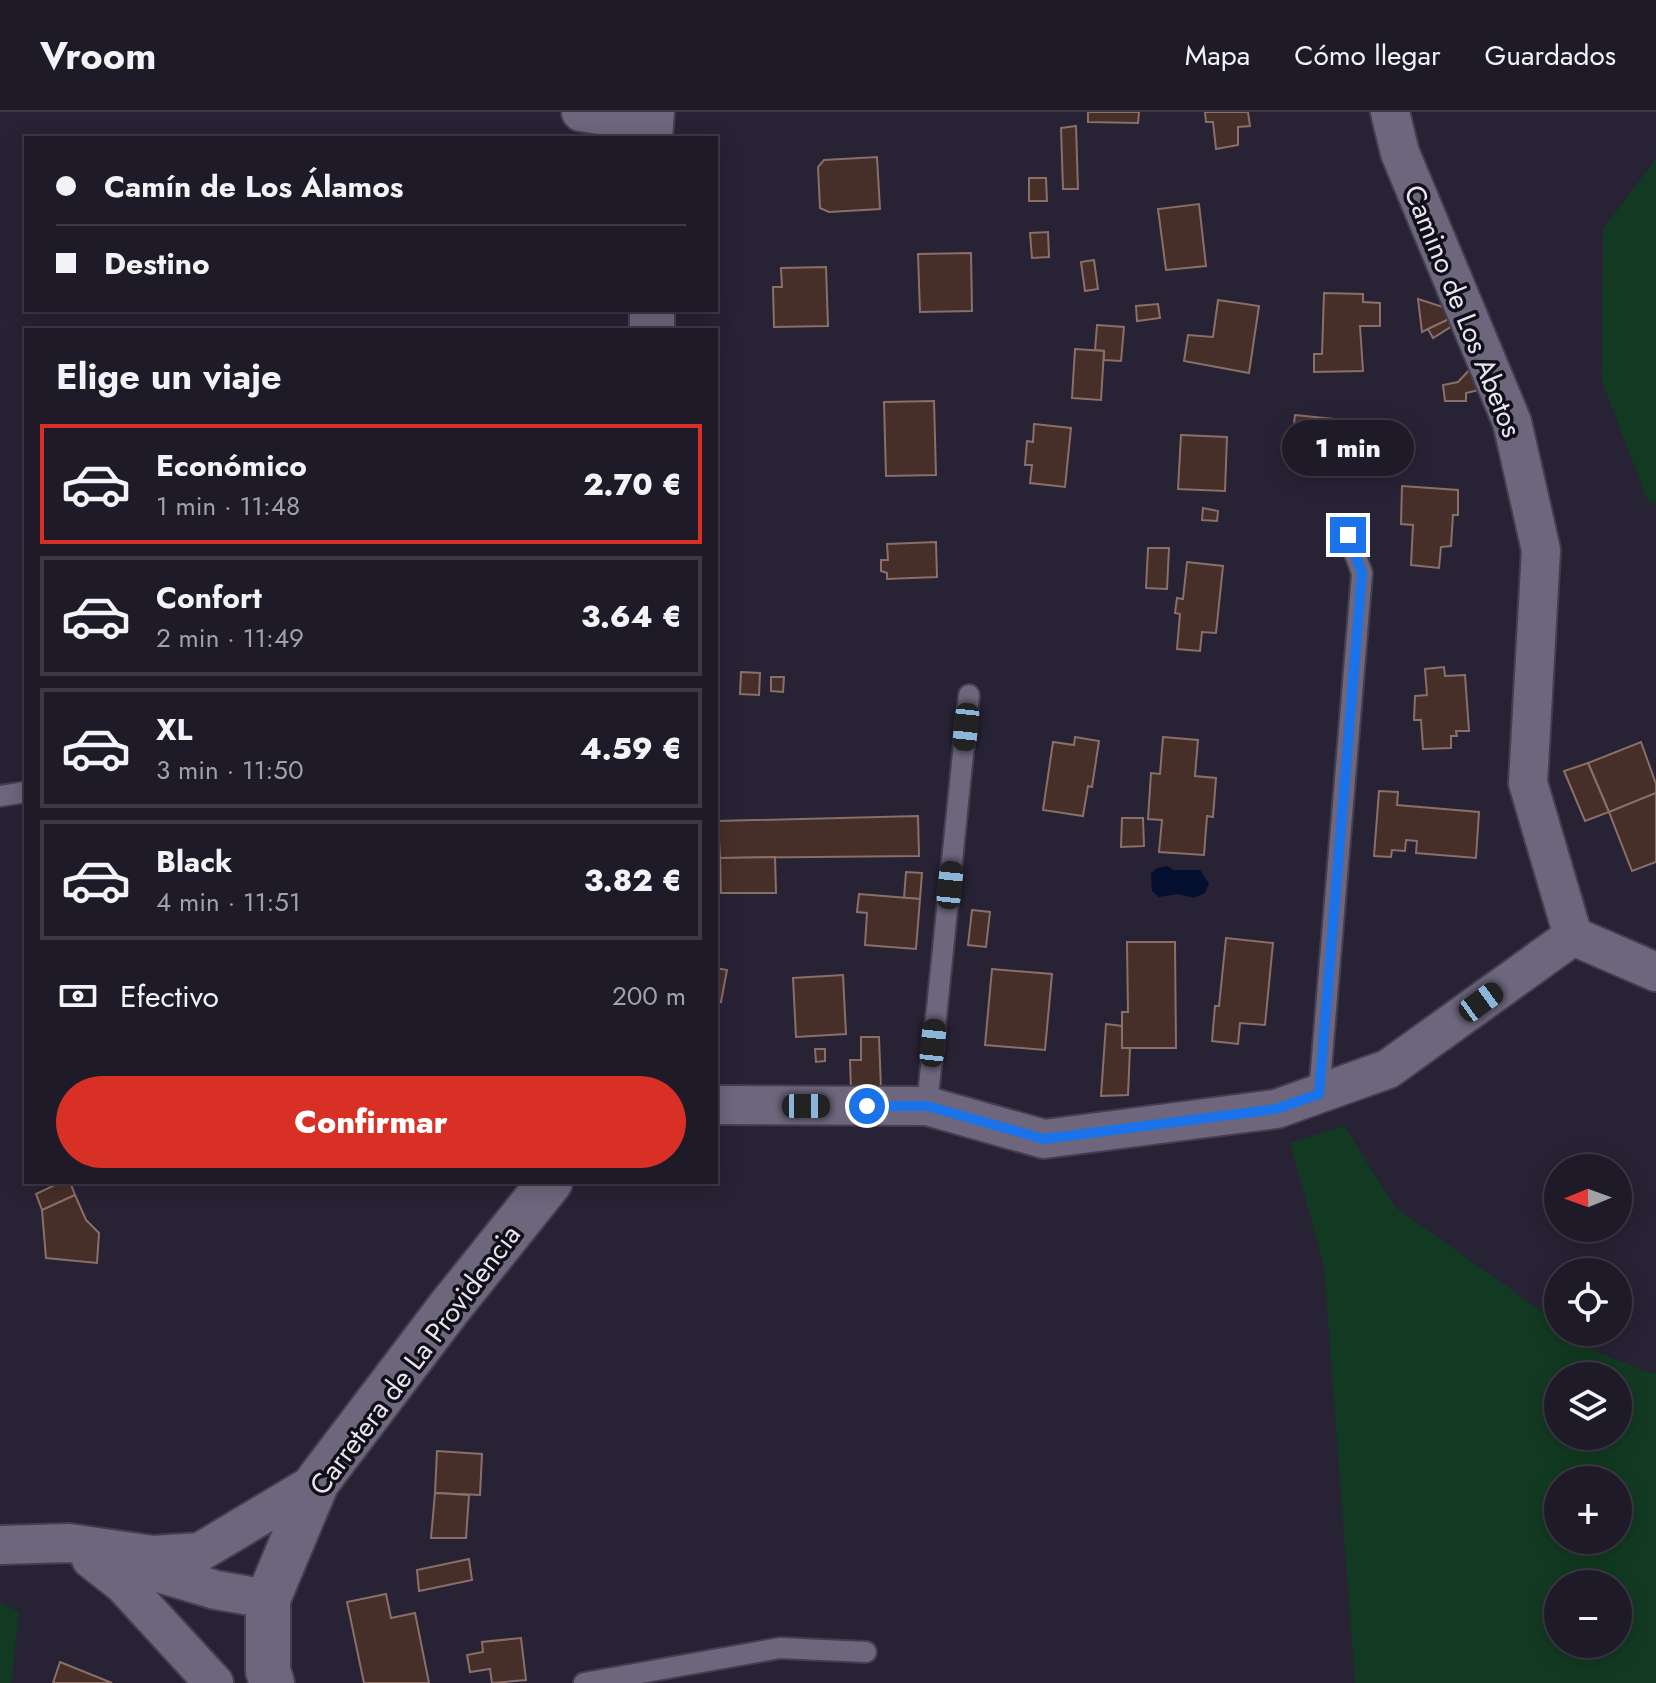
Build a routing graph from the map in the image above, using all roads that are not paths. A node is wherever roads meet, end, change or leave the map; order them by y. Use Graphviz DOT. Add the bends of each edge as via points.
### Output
graph roads {
  1 [pos="581,112"];
  2 [pos="1390,112"];
  3 [pos="650,124"];
  4 [pos="1348,535"];
  5 [pos="969,695"];
  6 [pos="24,792"];
  7 [pos="0,796"];
  8 [pos="1573,936"];
  9 [pos="1656,972"];
  10 [pos="1319,1094"];
  11 [pos="718,1105"];
  12 [pos="927,1106"];
  13 [pos="548,1184"];
  14 [pos="317,1482"];
  15 [pos="69,1543"];
  16 [pos="0,1545"];
  17 [pos="268,1599"];
  18 [pos="866,1652"];
  19 [pos="214,1683"];
  20 [pos="272,1683"];
  21 [pos="584,1683"];
  1 -- 3 [label="street"];
  2 -- 8 [label="street, Camino de Los Abetos" via="1400,153 1512,422 1541,550 1528,783"];
  4 -- 10 [label="lane" via="1362,573"];
  5 -- 12 [label="lane"];
  6 -- 7 [label="lane"];
  8 -- 9 [label="street"];
  8 -- 10 [label="street" via="1388,1069"];
  10 -- 12 [label="street" via="1276,1109 1044,1139"];
  11 -- 12 [label="street"];
  13 -- 14 [label="street, Carretera de La Providencia"];
  14 -- 15 [label="street" via="200,1552 153,1555"];
  14 -- 17 [label="street, Carretera de La Providencia"];
  15 -- 16 [label="street"];
  15 -- 17 [label="street" via="157,1574"];
  15 -- 19 [label="street" via="123,1584"];
  17 -- 20 [label="street, Carretera de La Providencia"];
  18 -- 21 [label="lane" via="780,1648"];
}
